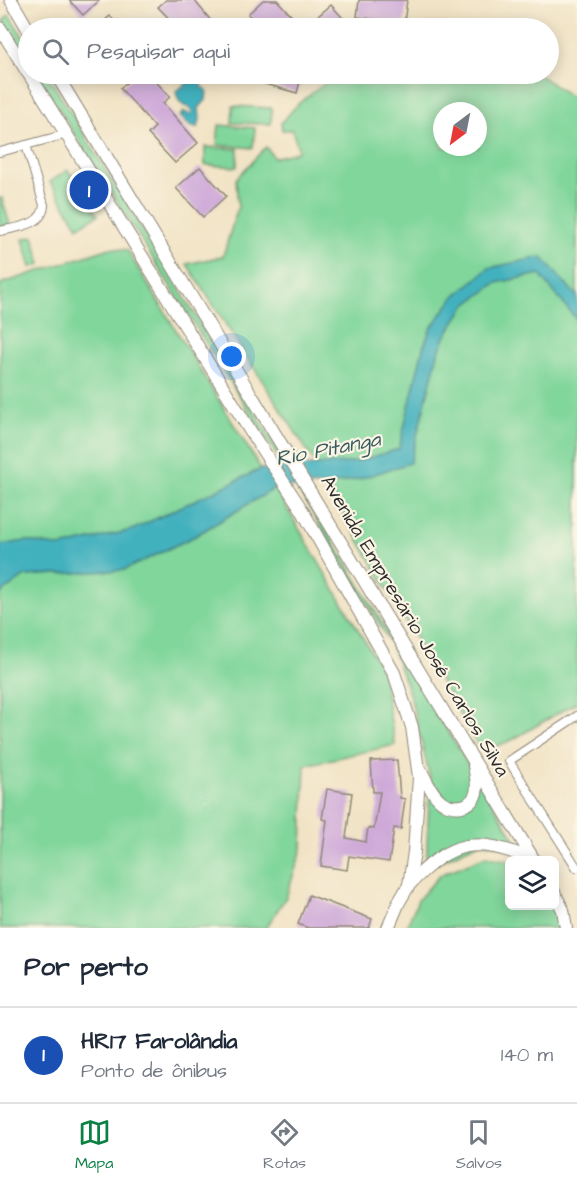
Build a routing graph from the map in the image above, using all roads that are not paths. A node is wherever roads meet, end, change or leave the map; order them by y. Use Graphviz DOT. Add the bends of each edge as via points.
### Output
graph roads {
  1 [pos="11,0"];
  2 [pos="22,18"];
  3 [pos="0,27"];
  4 [pos="18,56"];
  5 [pos="36,84"];
  6 [pos="62,84"];
  7 [pos="67,134"];
  8 [pos="26,145"];
  9 [pos="0,152"];
  10 [pos="0,231"];
  11 [pos="577,717"];
  12 [pos="472,758"];
  13 [pos="419,768"];
  14 [pos="523,856"];
  15 [pos="531,856"];
  16 [pos="577,868"];
  17 [pos="409,885"];
  18 [pos="559,901"];
  19 [pos="388,928"];
  20 [pos="566,928"];
  1 -- 2 [label="main road"];
  3 -- 4 [label="main road, Avenida Empresário José Carlos Silva"];
  5 -- 7 [label="main road, Avenida Empresário José Carlos Silva"];
  6 -- 12 [label="main road, Avenida Empresário José Carlos Silva"];
  7 -- 8 [label="street"];
  7 -- 13 [label="main road, Avenida Empresário José Carlos Silva" via="302,510 394,673 412,727"];
  8 -- 9 [label="street"];
  8 -- 10 [label="street" via="44,205 42,214 40,219"];
  11 -- 16 [label="street" via="509,761"];
  12 -- 13 [label="main road" via="477,793 466,805 456,807 433,792"];
  12 -- 15 [label="main road, Avenida Empresário José Carlos Silva"];
  13 -- 17 [label="main road, Avenida Empresário José Carlos Silva"];
  14 -- 17 [label="main road" via="502,847 465,847 435,860"];
  17 -- 19 [label="main road, Avenida Empresário José Carlos Silva"];
  18 -- 20 [label="main road"];
}
